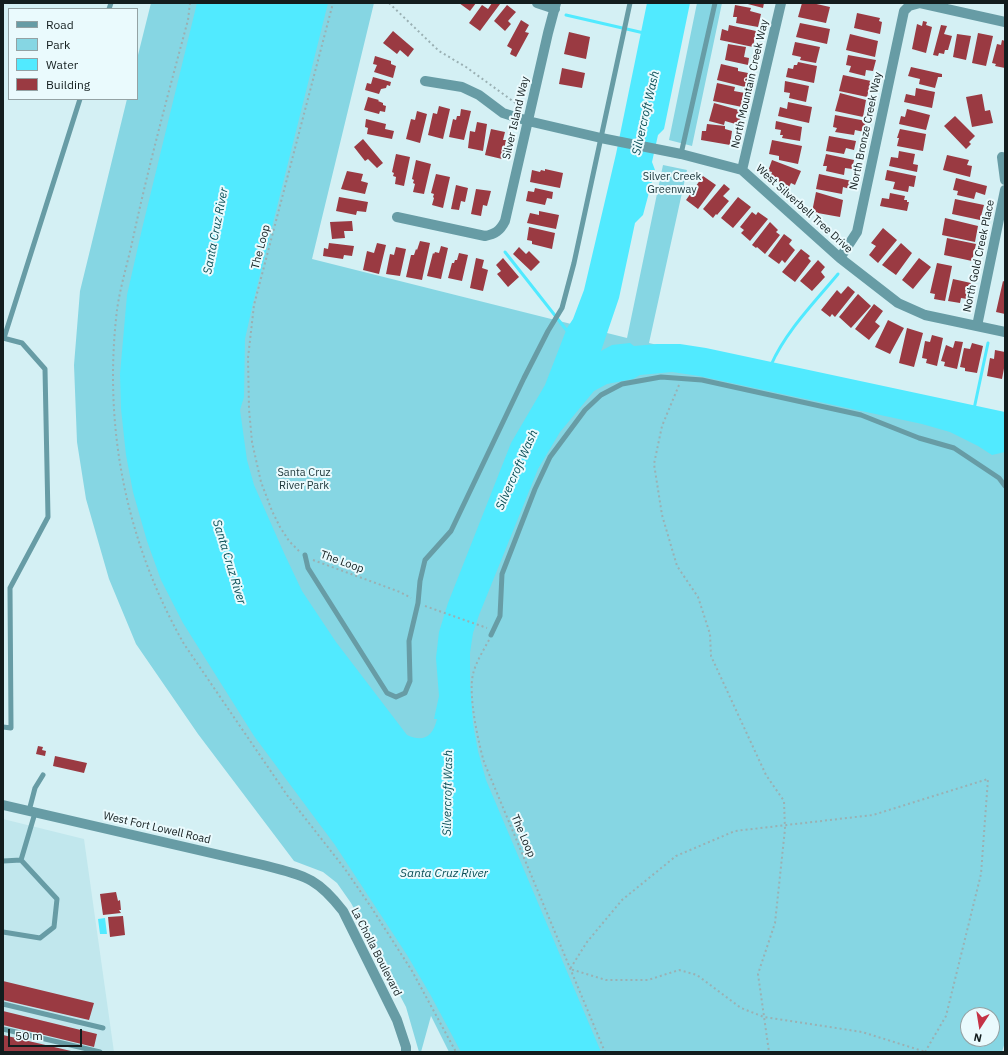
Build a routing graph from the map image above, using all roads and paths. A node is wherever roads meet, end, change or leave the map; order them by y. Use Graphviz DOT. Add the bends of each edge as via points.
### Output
graph roads {
  1 [pos="190,3"];
  2 [pos="333,3"];
  3 [pos="389,3"];
  4 [pos="537,3"];
  5 [pos="630,3"];
  6 [pos="715,3"];
  7 [pos="781,3"];
  8 [pos="908,5"];
  9 [pos="556,6"];
  10 [pos="1005,22"];
  11 [pos="425,81"];
  12 [pos="80,100"];
  13 [pos="528,118"];
  14 [pos="601,138"];
  15 [pos="681,154"];
  16 [pos="1002,156"];
  17 [pos="742,170"];
  18 [pos="1005,180"];
  19 [pos="1005,190"];
  20 [pos="397,218"];
  21 [pos="840,258"];
  22 [pos="977,326"];
  23 [pos="1005,332"];
  24 [pos="3,338"];
  25 [pos="681,379"];
  26 [pos="1005,486"];
  27 [pos="305,555"];
  28 [pos="418,602"];
  29 [pos="491,635"];
  30 [pos="3,727"];
  31 [pos="43,775"];
  32 [pos="3,805"];
  33 [pos="32,812"];
  34 [pos="785,825"];
  35 [pos="21,860"];
  36 [pos="3,861"];
  37 [pos="304,876"];
  38 [pos="3,932"];
  39 [pos="570,968"];
  40 [pos="3,1004"];
  41 [pos="764,1017"];
  42 [pos="103,1028"];
  43 [pos="3,1029"];
  44 [pos="100,1052"];
  45 [pos="406,1052"];
  46 [pos="456,1052"];
  47 [pos="605,1052"];
  48 [pos="769,1052"];
  49 [pos="926,1052"];
  1 -- 46 [label="path" via="188,20 139,209 118,309 113,402 118,458 126,500 152,580 184,644 287,794 372,907 415,977"];
  2 -- 27 [label="path, The Loop" via="254,306 248,358 252,442 261,482 280,527 289,541"];
  3 -- 13 [label="path" via="439,51 466,67"];
  4 -- 9 [label="street"];
  5 -- 14 [label="lane"];
  6 -- 15 [label="lane"];
  7 -- 17 [label="street, North Mountain Creek Way"];
  8 -- 10 [label="street" via="924,4"];
  8 -- 21 [label="street, North Bronze Creek Way" via="902,16 857,232"];
  9 -- 13 [label="street, Silver Island Way"];
  11 -- 13 [label="street, West Silverbell Tree Drive" via="462,87 479,95 503,113"];
  12 -- 24 [label="lane"];
  13 -- 14 [label="street, West Silverbell Tree Drive"];
  13 -- 20 [label="street, Silver Island Way" via="505,221 496,235 485,236"];
  14 -- 15 [label="street, West Silverbell Tree Drive"];
  14 -- 28 [label="lane" via="562,308 524,378 451,531 425,560"];
  15 -- 17 [label="street, West Silverbell Tree Drive"];
  16 -- 18 [label="street"];
  17 -- 21 [label="street, West Silverbell Tree Drive"];
  19 -- 22 [label="street, North Gold Creek Place"];
  21 -- 22 [label="street, West Silverbell Tree Drive" via="898,303 925,315"];
  22 -- 23 [label="street, West Silverbell Tree Drive"];
  24 -- 30 [label="lane" via="22,343 45,368 48,517 10,588 11,728"];
  25 -- 26 [label="lane" via="702,380 862,415 920,438 954,448 999,478"];
  25 -- 29 [label="lane" via="661,377 622,384 601,395 586,410 550,457 502,574 500,616"];
  25 -- 34 [label="path" via="662,426 654,464 662,515 677,566 698,597 710,634 711,656 766,775 784,801"];
  27 -- 28 [label="path, The Loop" via="322,564 400,592"];
  27 -- 28 [label="lane" via="308,568 374,673 387,692 396,697 405,693 410,681 409,641"];
  28 -- 29 [label="path, The Loop" via="427,608 484,627 490,630"];
  29 -- 39 [label="path, The Loop" via="472,683 479,744 491,780"];
  31 -- 33 [label="lane" via="35,788"];
  32 -- 33 [label="street, West Fort Lowell Road"];
  33 -- 35 [label="lane"];
  33 -- 37 [label="street, West Fort Lowell Road"];
  34 -- 39 [label="path" via="735,831 676,856 622,900 587,942"];
  34 -- 41 [label="path" via="775,923 758,974"];
  34 -- 49 [label="path" via="873,815 988,779 980,874 946,1016"];
  35 -- 36 [label="lane"];
  35 -- 38 [label="lane" via="57,899 54,927 40,938"];
  37 -- 45 [label="street, La Cholla Boulevard" via="331,895 343,911 397,1020"];
  39 -- 41 [label="path" via="606,980 648,980 679,970 697,975 741,1008"];
  39 -- 47 [label="path, The Loop"];
  40 -- 42 [label="lane"];
  41 -- 48 [label="path"];
  41 -- 49 [label="path" via="862,1032"];
  43 -- 44 [label="lane"];
}
